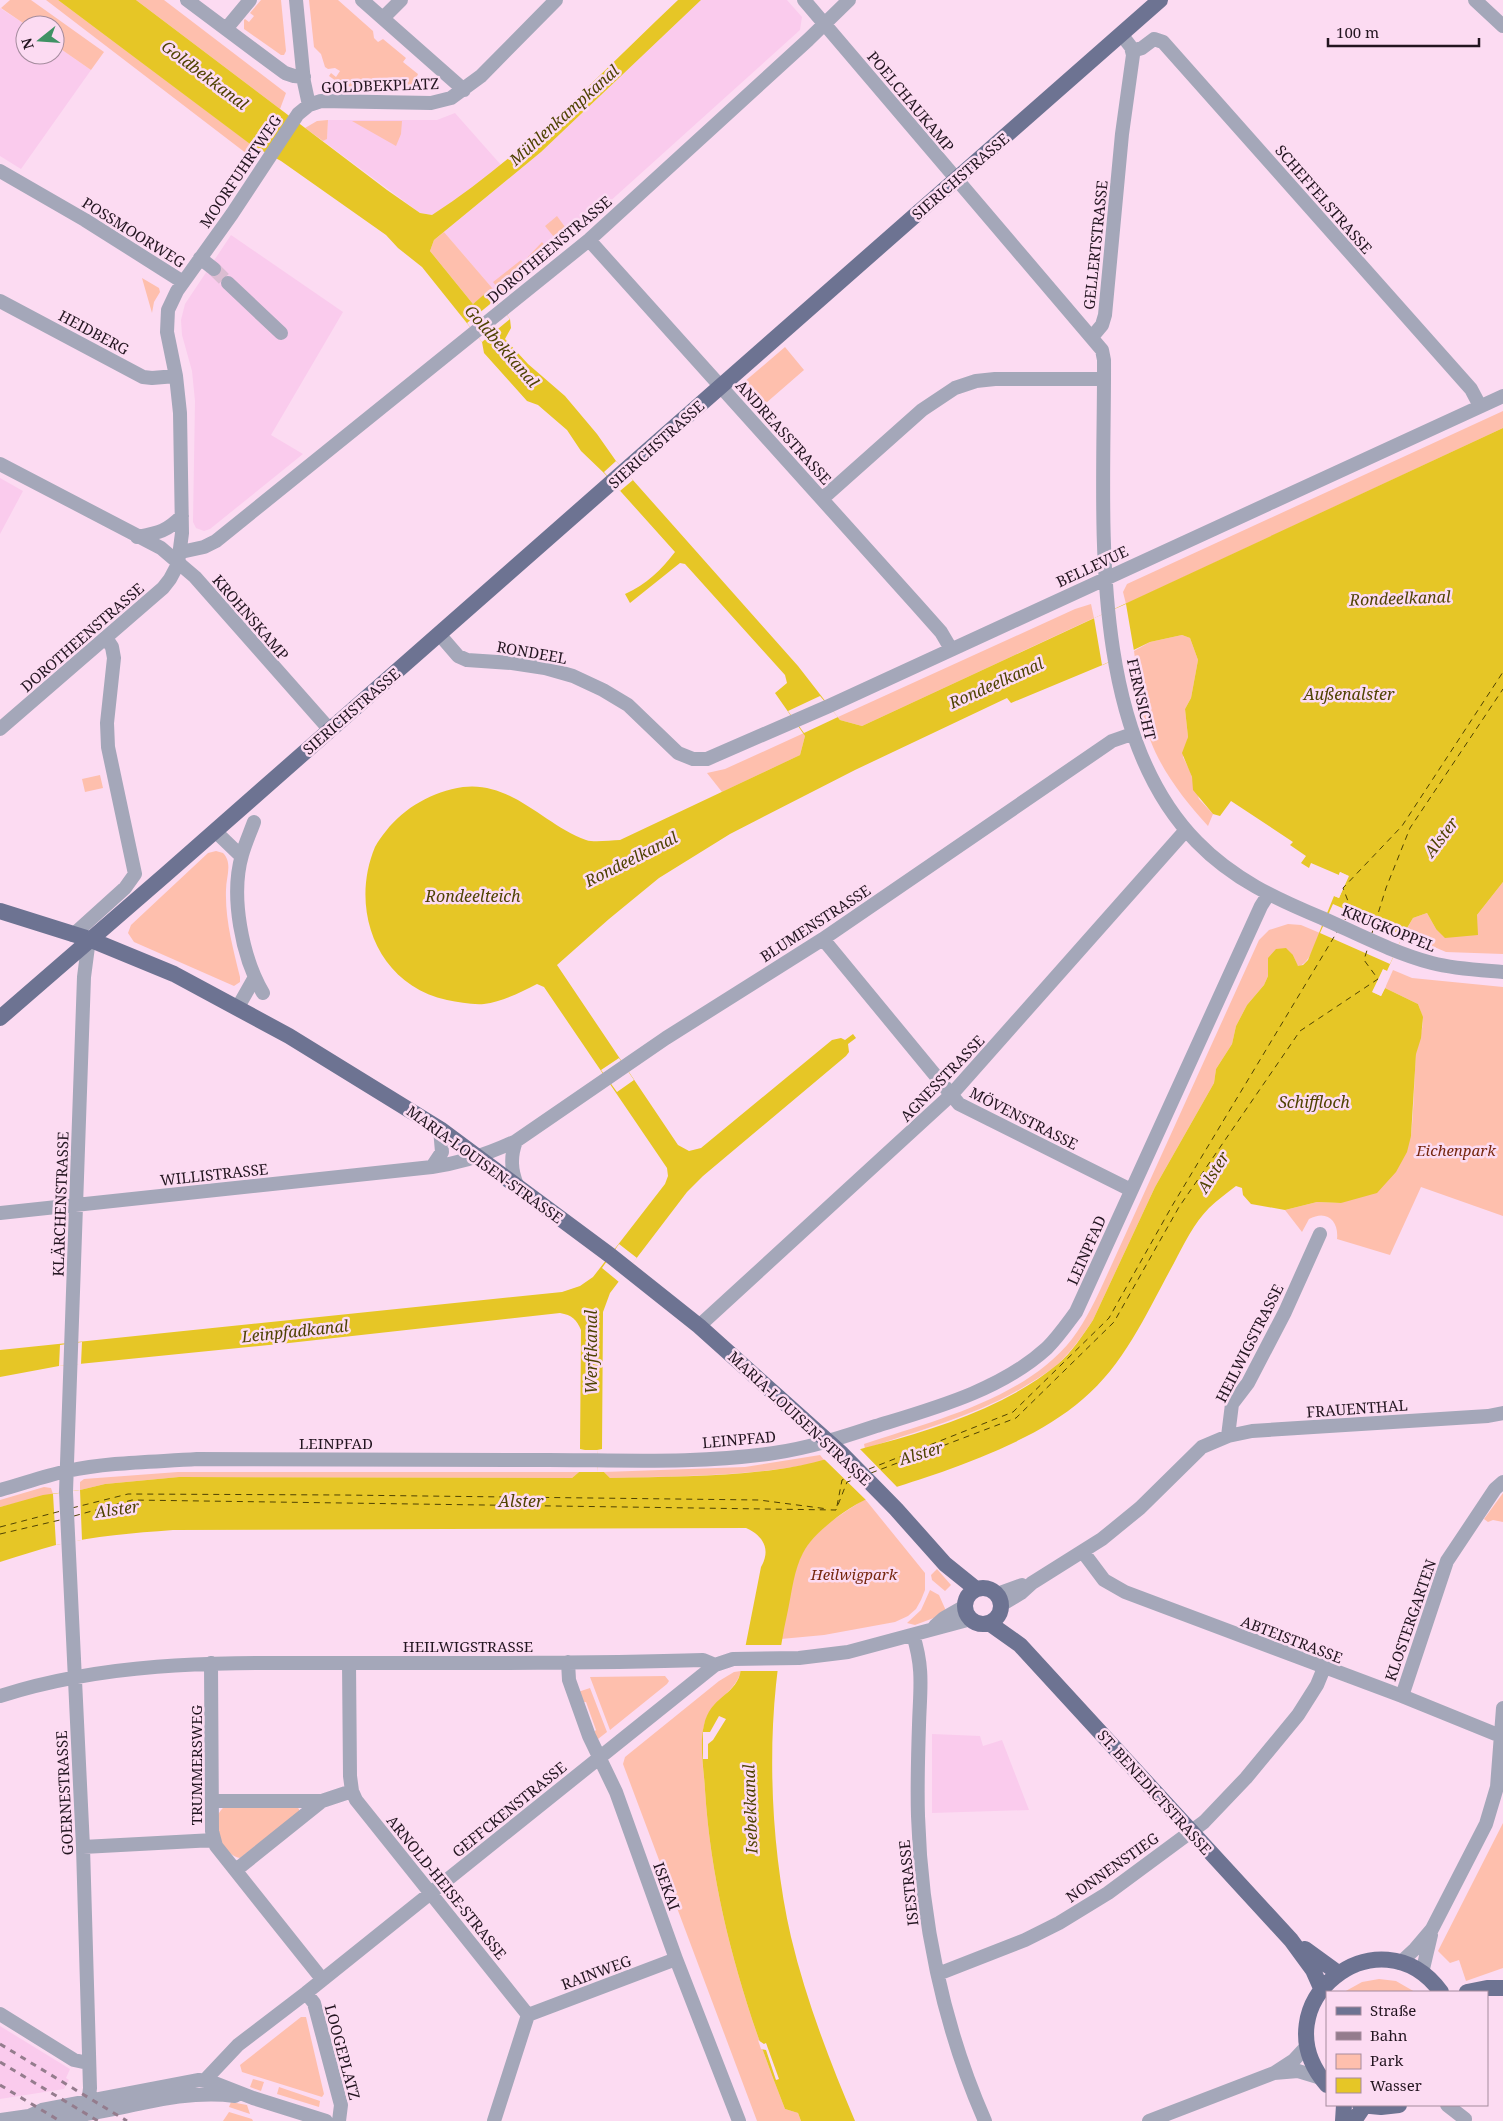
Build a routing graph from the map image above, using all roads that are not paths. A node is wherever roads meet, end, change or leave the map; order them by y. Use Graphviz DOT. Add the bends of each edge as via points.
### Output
graph roads {
  1 [pos="187,0"];
  2 [pos="250,0"];
  3 [pos="296,0"];
  4 [pos="362,0"];
  5 [pos="401,0"];
  6 [pos="556,0"];
  7 [pos="804,0"];
  8 [pos="849,0"];
  9 [pos="1160,0"];
  10 [pos="1475,0"];
  11 [pos="383,18"];
  12 [pos="824,24"];
  13 [pos="1503,26"];
  14 [pos="226,29"];
  15 [pos="1121,34"];
  16 [pos="1132,51"];
  17 [pos="304,77"];
  18 [pos="464,90"];
  19 [pos="310,105"];
  20 [pos="0,171"];
  21 [pos="957,179"];
  22 [pos="589,240"];
  23 [pos="200,258"];
  24 [pos="214,270"];
  25 [pos="183,282"];
  26 [pos="228,284"];
  27 [pos="0,301"];
  28 [pos="280,333"];
  29 [pos="1092,337"];
  30 [pos="176,376"];
  31 [pos="1104,379"];
  32 [pos="721,386"];
  33 [pos="1503,396"];
  34 [pos="1480,406"];
  35 [pos="0,464"];
  36 [pos="822,499"];
  37 [pos="182,516"];
  38 [pos="137,537"];
  39 [pos="179,558"];
  40 [pos="1106,577"];
  41 [pos="439,634"];
  42 [pos="106,638"];
  43 [pos="951,649"];
  44 [pos="0,730"];
  45 [pos="330,730"];
  46 [pos="1132,734"];
  47 [pos="693,758"];
  48 [pos="254,822"];
  49 [pos="1186,830"];
  50 [pos="215,831"];
  51 [pos="241,856"];
  52 [pos="151,887"];
  53 [pos="125,888"];
  54 [pos="1268,895"];
  55 [pos="0,911"];
  56 [pos="81,937"];
  57 [pos="823,939"];
  58 [pos="1503,972"];
  59 [pos="255,977"];
  60 [pos="263,994"];
  61 [pos="238,1007"];
  62 [pos="0,1018"];
  63 [pos="951,1096"];
  64 [pos="440,1129"];
  65 [pos="516,1141"];
  66 [pos="478,1157"];
  67 [pos="432,1167"];
  68 [pos="517,1185"];
  69 [pos="1131,1190"];
  70 [pos="76,1206"];
  71 [pos="0,1213"];
  72 [pos="1320,1234"];
  73 [pos="699,1326"];
  74 [pos="1503,1413"];
  75 [pos="1488,1416"];
  76 [pos="1503,1418"];
  77 [pos="1228,1436"];
  78 [pos="827,1441"];
  79 [pos="67,1471"];
  80 [pos="1503,1482"];
  81 [pos="0,1490"];
  82 [pos="1083,1552"];
  83 [pos="969,1603"];
  84 [pos="997,1609"];
  85 [pos="913,1635"];
  86 [pos="568,1662"];
  87 [pos="349,1663"];
  88 [pos="211,1664"];
  89 [pos="716,1665"];
  90 [pos="1324,1668"];
  91 [pos="75,1676"];
  92 [pos="0,1696"];
  93 [pos="1402,1696"];
  94 [pos="1503,1708"];
  95 [pos="1502,1737"];
  96 [pos="600,1758"];
  97 [pos="352,1791"];
  98 [pos="212,1801"];
  99 [pos="322,1801"];
  100 [pos="1191,1832"];
  101 [pos="214,1840"];
  102 [pos="83,1846"];
  103 [pos="236,1870"];
  104 [pos="431,1893"];
  105 [pos="1432,1929"];
  106 [pos="1291,1940"];
  107 [pos="676,1959"];
  108 [pos="1400,1962"];
  109 [pos="1338,1973"];
  110 [pos="1422,1973"];
  111 [pos="938,1974"];
  112 [pos="322,1979"];
  113 [pos="1321,1988"];
  114 [pos="1503,1988"];
  115 [pos="1440,1991"];
  116 [pos="1472,1991"];
  117 [pos="306,1993"];
  118 [pos="1488,1997"];
  119 [pos="0,2014"];
  120 [pos="528,2014"];
  121 [pos="1307,2046"];
  122 [pos="88,2063"];
  123 [pos="1274,2074"];
  124 [pos="1324,2082"];
  125 [pos="161,2086"];
  126 [pos="213,2086"];
  127 [pos="144,2102"];
  128 [pos="1344,2106"];
  129 [pos="1362,2106"];
  130 [pos="1368,2106"];
  131 [pos="1392,2106"];
  132 [pos="1447,2106"];
  133 [pos="1458,2106"];
  134 [pos="88,2108"];
  135 [pos="61,2115"];
  136 [pos="0,2120"];
  137 [pos="1465,2120"];
  138 [pos="326,2121"];
  139 [pos="339,2121"];
  140 [pos="494,2121"];
  141 [pos="739,2121"];
  142 [pos="985,2121"];
  143 [pos="1149,2121"];
  144 [pos="1343,2121"];
  145 [pos="1354,2121"];
  1 -- 14 [label="street"];
  2 -- 14 [label="street"];
  3 -- 17 [label="street, GOLDBEKPLATZ"];
  4 -- 11 [label="street"];
  5 -- 11 [label="street"];
  6 -- 18 [label="street, GOLDBEKPLATZ"];
  7 -- 12 [label="street, POELCHAUKAMP"];
  8 -- 12 [label="street, DOROTHEENSTRASSE"];
  9 -- 15 [label="main road, SIERICHSTRASSE"];
  10 -- 13 [label="street"];
  11 -- 18 [label="street"];
  12 -- 21 [label="street, POELCHAUKAMP"];
  12 -- 22 [label="street, DOROTHEENSTRASSE"];
  14 -- 17 [label="street" via="285,73"];
  15 -- 16 [label="street"];
  15 -- 21 [label="main road, SIERICHSTRASSE"];
  16 -- 29 [label="street, GELLERTSTRASSE" via="1105,315 1102,325"];
  16 -- 34 [label="street, SCHEFFELSTRASSE" via="1154,39 1163,42 1471,389"];
  17 -- 19 [label="street, GOLDBEKPLATZ"];
  18 -- 19 [label="street, GOLDBEKPLATZ" via="436,102 333,101"];
  19 -- 23 [label="street, MOORFUHRTWEG" via="295,118"];
  20 -- 25 [label="street, POSSMOORWEG"];
  21 -- 29 [label="street, POELCHAUKAMP"];
  21 -- 32 [label="main road, SIERICHSTRASSE"];
  22 -- 32 [label="street, ANDREASSTRASSE"];
  22 -- 39 [label="street, DOROTHEENSTRASSE" via="216,541"];
  23 -- 24 [label="street"];
  23 -- 25 [label="street, MOORFUHRTWEG"];
  25 -- 30 [label="street, POSSMOORWEG" via="170,304 167,317"];
  26 -- 28 [label="street"];
  27 -- 30 [label="street, HEIDBERG" via="143,376"];
  29 -- 31 [label="street" via="1103,353"];
  30 -- 37 [label="street, POSSMOORWEG"];
  31 -- 36 [label="street" via="995,379 954,388 922,410"];
  31 -- 40 [label="street"];
  32 -- 36 [label="street, ANDREASSTRASSE"];
  32 -- 41 [label="main road, SIERICHSTRASSE"];
  33 -- 34 [label="street, BELLEVUE"];
  34 -- 40 [label="street, BELLEVUE"];
  35 -- 38 [label="street, KROHNSKAMP"];
  36 -- 43 [label="street, ANDREASSTRASSE" via="942,632"];
  37 -- 38 [label="street" via="162,532"];
  37 -- 39 [label="street, POSSMOORWEG"];
  38 -- 39 [label="street, KROHNSKAMP"];
  39 -- 42 [label="street, DOROTHEENSTRASSE" via="163,588"];
  39 -- 45 [label="street, KROHNSKAMP"];
  40 -- 43 [label="street, BELLEVUE"];
  40 -- 46 [label="street, FERNSICHT" via="1108,611"];
  41 -- 45 [label="main road, SIERICHSTRASSE"];
  41 -- 47 [label="street, RONDEEL" via="467,660 545,668 603,690 628,705 674,750"];
  42 -- 44 [label="street, DOROTHEENSTRASSE"];
  42 -- 53 [label="street" via="114,658 107,723 108,747 134,868 133,878"];
  43 -- 47 [label="street, BELLEVUE" via="717,756"];
  45 -- 50 [label="main road, SIERICHSTRASSE"];
  46 -- 49 [label="street, FERNSICHT" via="1152,781"];
  46 -- 57 [label="street, BLUMENSTRASSE" via="1112,741"];
  48 -- 51 [label="street"];
  49 -- 54 [label="street, FERNSICHT" via="1217,860"];
  49 -- 63 [label="street, AGNESSTRASSE"];
  50 -- 51 [label="street"];
  50 -- 52 [label="main road, SIERICHSTRASSE"];
  51 -- 59 [label="street" via="240,925"];
  52 -- 53 [label="street"];
  52 -- 56 [label="main road, SIERICHSTRASSE"];
  53 -- 56 [label="street, SIERICHSTRASSE"];
  54 -- 58 [label="street, KRUGKOPPEL" via="1430,963"];
  54 -- 69 [label="street, LEINPFAD"];
  55 -- 56 [label="main road, MARIA-LOUISEN-STRASSE"];
  56 -- 61 [label="main road, MARIA-LOUISEN-STRASSE" via="174,974"];
  56 -- 62 [label="main road, SIERICHSTRASSE"];
  56 -- 70 [label="street, KLÄRCHENSTRASSE" via="84,977"];
  57 -- 63 [label="street, MÖVENSTRASSE"];
  57 -- 65 [label="street, BLUMENSTRASSE" via="624,1066"];
  59 -- 60 [label="street"];
  59 -- 61 [label="street"];
  61 -- 64 [label="main road, MARIA-LOUISEN-STRASSE"];
  63 -- 69 [label="street, MÖVENSTRASSE" via="971,1111"];
  63 -- 73 [label="street, AGNESSTRASSE"];
  64 -- 66 [label="main road, MARIA-LOUISEN-STRASSE"];
  64 -- 67 [label="street" via="442,1152"];
  65 -- 66 [label="street, BLUMENSTRASSE"];
  65 -- 68 [label="street" via="511,1164"];
  66 -- 67 [label="street, WILLISTRASSE"];
  66 -- 68 [label="main road, MARIA-LOUISEN-STRASSE"];
  67 -- 70 [label="street, WILLISTRASSE"];
  68 -- 73 [label="main road, MARIA-LOUISEN-STRASSE"];
  69 -- 78 [label="street, LEINPFAD" via="1076,1312 1048,1347 1013,1372 949,1403"];
  70 -- 71 [label="street, WILLISTRASSE"];
  70 -- 79 [label="street, KLÄRCHENSTRASSE"];
  72 -- 77 [label="street, HEILWIGSTRASSE" via="1285,1312 1248,1383 1232,1404"];
  73 -- 78 [label="main road, MARIA-LOUISEN-STRASSE"];
  74 -- 75 [label="street, FRAUENTHAL"];
  75 -- 76 [label="street, FRAUENTHAL"];
  75 -- 77 [label="street, FRAUENTHAL" via="1252,1431"];
  77 -- 82 [label="street" via="1196,1452 1140,1508"];
  78 -- 79 [label="street, LEINPFAD" via="774,1453 701,1459 197,1459"];
  78 -- 83 [label="main road, MARIA-LOUISEN-STRASSE" via="884,1497 944,1564"];
  79 -- 81 [label="street, LEINPFAD"];
  79 -- 91 [label="street, GOERNESTRASSE"];
  80 -- 93 [label="street, KLOSTERGARTEN" via="1447,1561"];
  82 -- 84 [label="street" via="1032,1583 1018,1586"];
  82 -- 90 [label="street, ABTEISTRASSE" via="1104,1580 1124,1592"];
  83 -- 84 [label="main road" via="987,1588"];
  83 -- 84 [label="main road" via="978,1624"];
  83 -- 85 [label="street, HEILWIGSTRASSE" via="933,1628"];
  84 -- 100 [label="main road, ST. BENEDICTSTRASSE" via="1020,1645"];
  85 -- 89 [label="street, HEILWIGSTRASSE" via="848,1652 741,1658"];
  85 -- 111 [label="street, ISESTRASSE" via="922,1670 917,1766 920,1858"];
  86 -- 87 [label="street, HEILWIGSTRASSE"];
  86 -- 89 [label="street, HEILWIGSTRASSE" via="704,1660"];
  86 -- 96 [label="street, ISEKAI" via="569,1680"];
  87 -- 88 [label="street, HEILWIGSTRASSE"];
  87 -- 97 [label="street, ARNOLD-HEISE-STRASSE"];
  88 -- 91 [label="street, HEILWIGSTRASSE" via="155,1666"];
  88 -- 98 [label="street, TRUMMERSWEG"];
  89 -- 96 [label="street, GEFFCKENSTRASSE"];
  90 -- 93 [label="street, ABTEISTRASSE"];
  90 -- 100 [label="street, NONNENSTIEG" via="1308,1700 1283,1734 1243,1782"];
  91 -- 92 [label="street, HEILWIGSTRASSE"];
  91 -- 102 [label="street, GOERNESTRASSE"];
  93 -- 95 [label="street, ABTEISTRASSE"];
  94 -- 95 [label="street"];
  95 -- 105 [label="street" via="1493,1807"];
  96 -- 104 [label="street, GEFFCKENSTRASSE"];
  96 -- 107 [label="street, ISEKAI" via="616,1792"];
  97 -- 99 [label="street"];
  97 -- 104 [label="street, ARNOLD-HEISE-STRASSE"];
  98 -- 99 [label="street"];
  98 -- 101 [label="street, TRUMMERSWEG"];
  99 -- 103 [label="street"];
  100 -- 106 [label="main road, ST. BENEDICTSTRASSE"];
  100 -- 111 [label="street, NONNENSTIEG" via="1108,1893 1059,1923"];
  101 -- 102 [label="street"];
  101 -- 103 [label="street, TRUMMERSWEG"];
  102 -- 122 [label="street, GOERNESTRASSE"];
  103 -- 112 [label="street, TRUMMERSWEG"];
  104 -- 112 [label="street, GEFFCKENSTRASSE"];
  104 -- 120 [label="street, ARNOLD-HEISE-STRASSE"];
  105 -- 108 [label="street"];
  105 -- 110 [label="street"];
  106 -- 109 [label="main road, ST. BENEDICTSTRASSE"];
  106 -- 113 [label="main road, ST. BENEDICTSTRASSE" via="1313,1970"];
  107 -- 120 [label="street, RAINWEG"];
  107 -- 141 [label="street, ISEKAI"];
  108 -- 109 [label="main road" via="1374,1960"];
  108 -- 110 [label="main road"];
  109 -- 113 [label="main road"];
  110 -- 115 [label="main road"];
  111 -- 142 [label="street, ISESTRASSE" via="958,2047"];
  112 -- 117 [label="street, LOOGEPLATZ"];
  113 -- 121 [label="main road" via="1308,2016"];
  114 -- 116 [label="main road"];
  114 -- 118 [label="main road"];
  117 -- 126 [label="street, LOOGEPLATZ" via="238,2045"];
  117 -- 139 [label="street, LOOGEPLATZ" via="314,2003 341,2105"];
  119 -- 122 [label="street" via="74,2060"];
  120 -- 140 [label="street"];
  121 -- 123 [label="street"];
  121 -- 124 [label="main road" via="1312,2063"];
  122 -- 134 [label="street, GOERNESTRASSE"];
  123 -- 124 [label="street" via="1298,2072"];
  123 -- 143 [label="street"];
  125 -- 126 [label="street" via="189,2080"];
  125 -- 127 [label="street"];
  125 -- 134 [label="street"];
  126 -- 127 [label="street" via="183,2096"];
  126 -- 138 [label="street"];
  127 -- 134 [label="street"];
  128 -- 144 [label="main road"];
  129 -- 145 [label="main road"];
  130 -- 131 [label="main road"];
  132 -- 137 [label="street"];
  133 -- 137 [label="street"];
  134 -- 135 [label="street"];
  135 -- 136 [label="street" via="43,2119 29,2116"];
}
